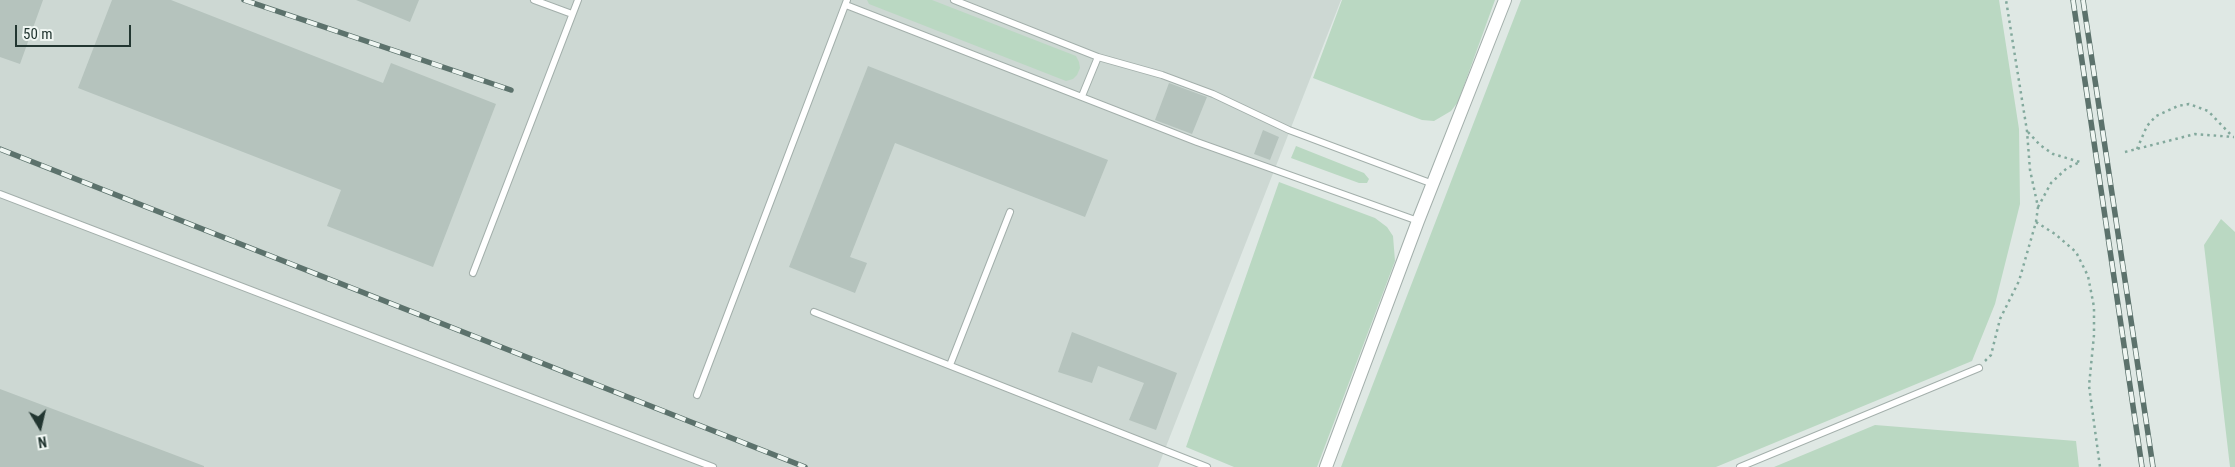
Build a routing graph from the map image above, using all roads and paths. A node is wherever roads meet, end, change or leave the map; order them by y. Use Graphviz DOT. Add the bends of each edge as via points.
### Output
graph roads {
  1 [pos="534,0"];
  2 [pos="578,0"];
  3 [pos="954,0"];
  4 [pos="1505,0"];
  5 [pos="2006,0"];
  6 [pos="846,2"];
  7 [pos="572,14"];
  8 [pos="1098,57"];
  9 [pos="1082,96"];
  10 [pos="2027,131"];
  11 [pos="2234,137"];
  12 [pos="2137,149"];
  13 [pos="2125,152"];
  14 [pos="1433,184"];
  15 [pos="0,194"];
  16 [pos="2038,207"];
  17 [pos="1010,212"];
  18 [pos="1418,221"];
  19 [pos="2036,222"];
  20 [pos="473,273"];
  21 [pos="814,312"];
  22 [pos="950,365"];
  23 [pos="1979,368"];
  24 [pos="697,395"];
  25 [pos="713,467"];
  26 [pos="1207,467"];
  27 [pos="1326,467"];
  28 [pos="1740,467"];
  29 [pos="2100,467"];
  1 -- 7 [label="lane"];
  2 -- 7 [label="lane"];
  3 -- 8 [label="lane"];
  4 -- 14 [label="street"];
  5 -- 10 [label="path"];
  6 -- 9 [label="lane"];
  6 -- 24 [label="lane"];
  7 -- 20 [label="lane"];
  8 -- 9 [label="lane"];
  8 -- 14 [label="lane" via="1214,94 1289,130"];
  9 -- 18 [label="lane" via="1197,142"];
  10 -- 16 [label="path" via="2030,170"];
  10 -- 16 [label="path" via="2053,154 2080,162 2067,168 2051,183"];
  11 -- 12 [label="path" via="2195,134"];
  11 -- 12 [label="path" via="2208,112 2189,104 2156,116 2147,126"];
  12 -- 13 [label="path"];
  14 -- 18 [label="street"];
  15 -- 25 [label="lane"];
  16 -- 19 [label="path"];
  17 -- 22 [label="lane"];
  18 -- 27 [label="street"];
  19 -- 23 [label="path" via="2018,281 2000,319 1991,355"];
  19 -- 29 [label="path" via="2076,252 2088,276 2094,307 2089,386"];
  21 -- 22 [label="lane"];
  22 -- 26 [label="lane"];
  23 -- 28 [label="lane"];
}
